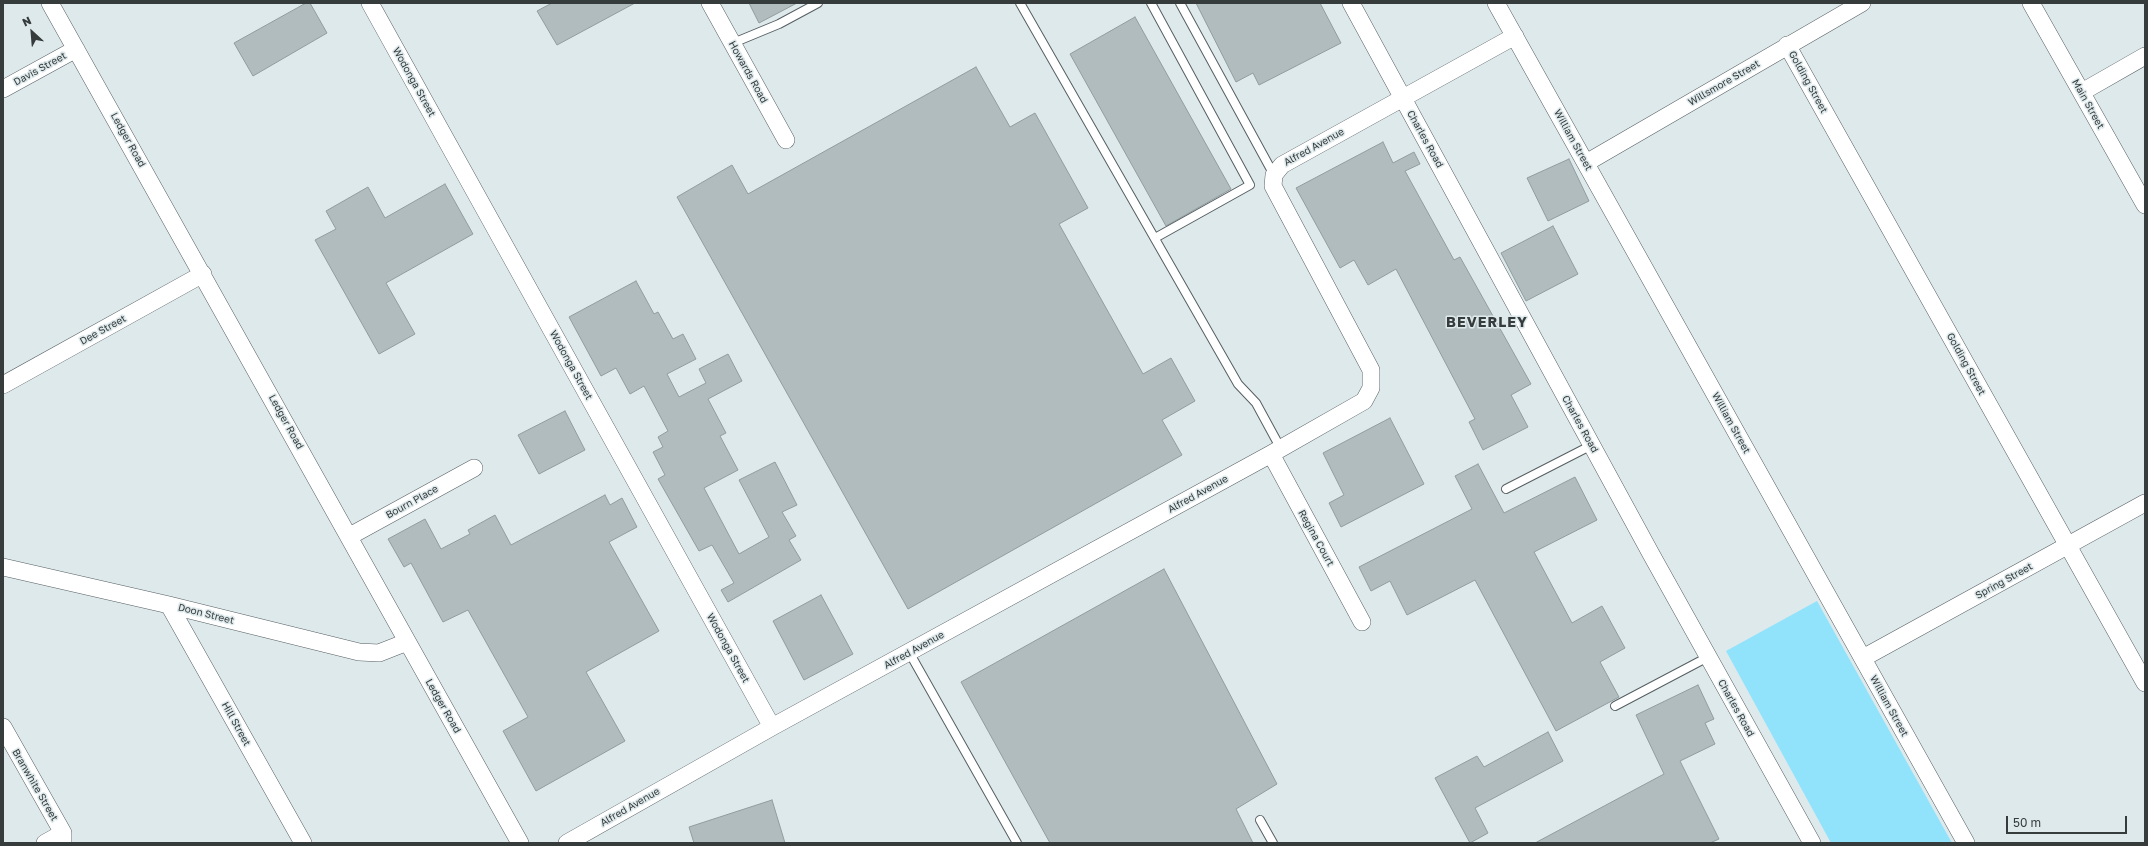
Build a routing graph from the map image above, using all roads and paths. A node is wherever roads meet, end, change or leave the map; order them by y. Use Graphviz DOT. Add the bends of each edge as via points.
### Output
graph roads {
  1 [pos="50,3"];
  2 [pos="370,3"];
  3 [pos="710,3"];
  4 [pos="818,3"];
  5 [pos="1020,3"];
  6 [pos="1151,3"];
  7 [pos="1180,3"];
  8 [pos="1351,3"];
  9 [pos="1496,3"];
  10 [pos="1862,3"];
  11 [pos="2031,3"];
  12 [pos="1515,36"];
  13 [pos="733,43"];
  14 [pos="1787,45"];
  15 [pos="76,49"];
  16 [pos="2145,56"];
  17 [pos="3,89"];
  18 [pos="2082,92"];
  19 [pos="1403,99"];
  20 [pos="786,140"];
  21 [pos="1586,163"];
  22 [pos="1274,175"];
  23 [pos="2145,205"];
  24 [pos="1154,238"];
  25 [pos="203,274"];
  26 [pos="3,385"];
  27 [pos="1592,445"];
  28 [pos="1276,452"];
  29 [pos="474,468"];
  30 [pos="1506,489"];
  31 [pos="2145,503"];
  32 [pos="350,536"];
  33 [pos="2068,546"];
  34 [pos="3,567"];
  35 [pos="169,605"];
  36 [pos="1362,622"];
  37 [pos="407,642"];
  38 [pos="909,652"];
  39 [pos="1708,657"];
  40 [pos="1863,658"];
  41 [pos="2145,683"];
  42 [pos="1615,706"];
  43 [pos="3,727"];
  44 [pos="772,727"];
  45 [pos="1260,820"];
  46 [pos="63,838"];
  47 [pos="45,843"];
  48 [pos="303,843"];
  49 [pos="520,843"];
  50 [pos="566,843"];
  51 [pos="1017,843"];
  52 [pos="1273,843"];
  53 [pos="1812,843"];
  54 [pos="1966,843"];
  1 -- 15 [label="street, Ledger Road"];
  2 -- 44 [label="street, Wodonga Street"];
  3 -- 13 [label="street, Howards Road"];
  4 -- 13 [label="lane" via="779,24"];
  5 -- 24 [label="lane"];
  6 -- 24 [label="lane" via="1250,185"];
  7 -- 22 [label="lane"];
  8 -- 19 [label="street, Charles Road"];
  9 -- 12 [label="street, William Street"];
  10 -- 14 [label="street, Willsmore Street"];
  11 -- 18 [label="street, Main Street"];
  12 -- 19 [label="street, Alfred Avenue"];
  12 -- 21 [label="street, William Street"];
  13 -- 20 [label="street, Howards Road"];
  14 -- 21 [label="street, Willsmore Street"];
  14 -- 33 [label="street, Golding Street"];
  15 -- 17 [label="street, Davis Street"];
  15 -- 25 [label="street, Ledger Road"];
  16 -- 18 [label="street"];
  18 -- 23 [label="street, Main Street"];
  19 -- 22 [label="street, Alfred Avenue" via="1282,165"];
  19 -- 27 [label="street, Charles Road"];
  21 -- 40 [label="street, William Street"];
  22 -- 28 [label="street, Alfred Avenue" via="1273,186 1371,370 1371,388 1364,400"];
  24 -- 28 [label="lane" via="1238,384 1256,403"];
  25 -- 26 [label="street, Dee Street"];
  25 -- 32 [label="street, Ledger Road"];
  27 -- 30 [label="lane"];
  27 -- 39 [label="street, Charles Road"];
  28 -- 36 [label="street, Regina Court"];
  28 -- 38 [label="street, Alfred Avenue"];
  29 -- 32 [label="street, Bourn Place"];
  31 -- 33 [label="street, Spring Street"];
  32 -- 37 [label="street, Ledger Road"];
  33 -- 40 [label="street, Spring Street"];
  33 -- 41 [label="street, Golding Street"];
  34 -- 35 [label="street, Doon Street"];
  35 -- 37 [label="street, Doon Street" via="359,652 379,653"];
  35 -- 48 [label="street, Hill Street"];
  37 -- 49 [label="street, Ledger Road"];
  38 -- 44 [label="street, Alfred Avenue"];
  38 -- 51 [label="lane"];
  39 -- 42 [label="lane"];
  39 -- 53 [label="street, Charles Road"];
  40 -- 54 [label="street, William Street"];
  43 -- 46 [label="street, Branwhite Street"];
  44 -- 50 [label="street, Alfred Avenue"];
  45 -- 52 [label="lane"];
  46 -- 47 [label="street"];
}
